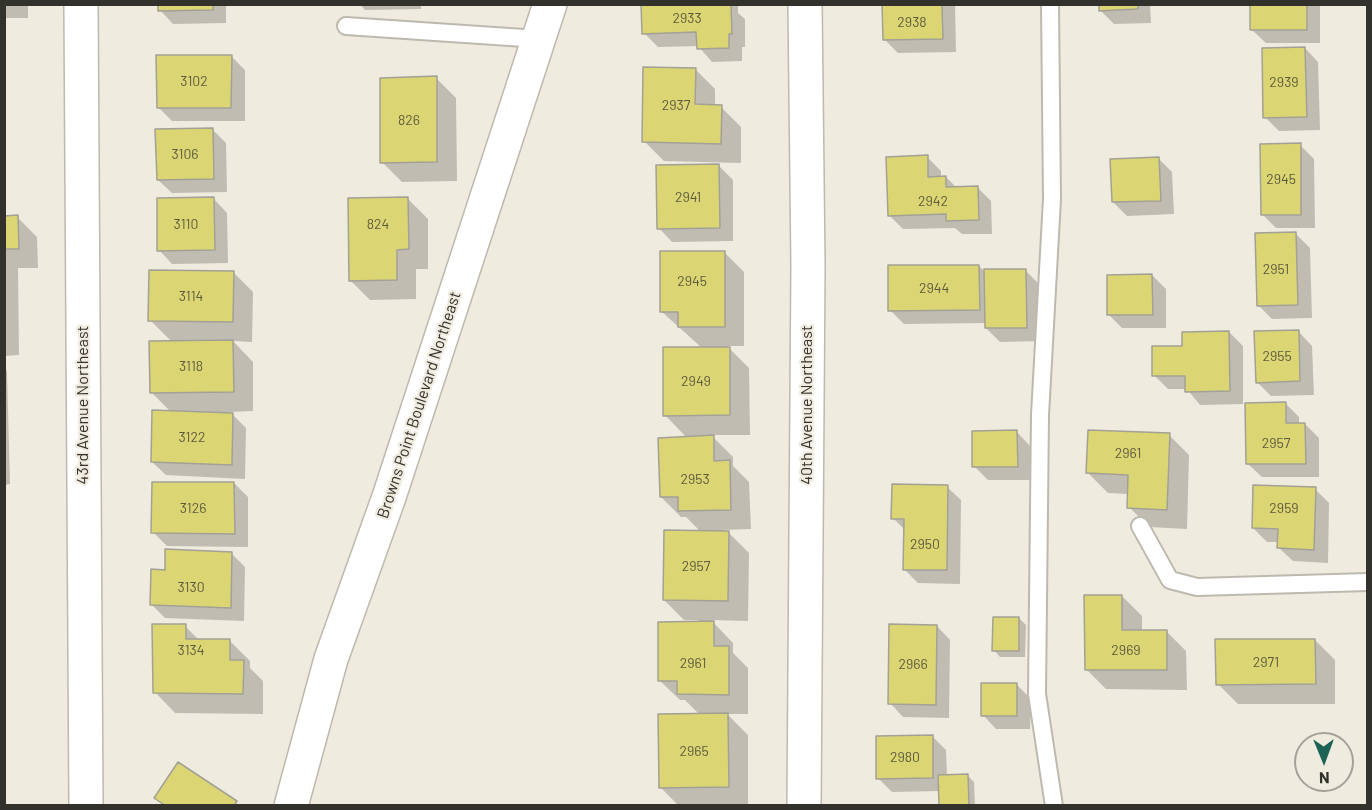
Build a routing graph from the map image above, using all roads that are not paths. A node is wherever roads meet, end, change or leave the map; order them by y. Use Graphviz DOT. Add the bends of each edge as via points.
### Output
graph roads {
  1 [pos="81,4"];
  2 [pos="550,4"];
  3 [pos="805,4"];
  4 [pos="1050,4"];
  5 [pos="346,26"];
  6 [pos="538,39"];
  7 [pos="1140,526"];
  8 [pos="1368,582"];
  9 [pos="86,806"];
  10 [pos="291,806"];
  11 [pos="804,806"];
  12 [pos="1054,806"];
  1 -- 9 [label="street, 43rd Avenue Northeast"];
  2 -- 6 [label="street, Browns Point Boulevard Northeast"];
  3 -- 11 [label="street, 40th Avenue Northeast" via="808,279"];
  4 -- 12 [label="lane" via="1052,199 1040,415 1037,694"];
  5 -- 6 [label="lane"];
  6 -- 10 [label="street, Browns Point Boulevard Northeast" via="389,497 331,659"];
  7 -- 8 [label="lane" via="1170,580 1197,587"];
}
